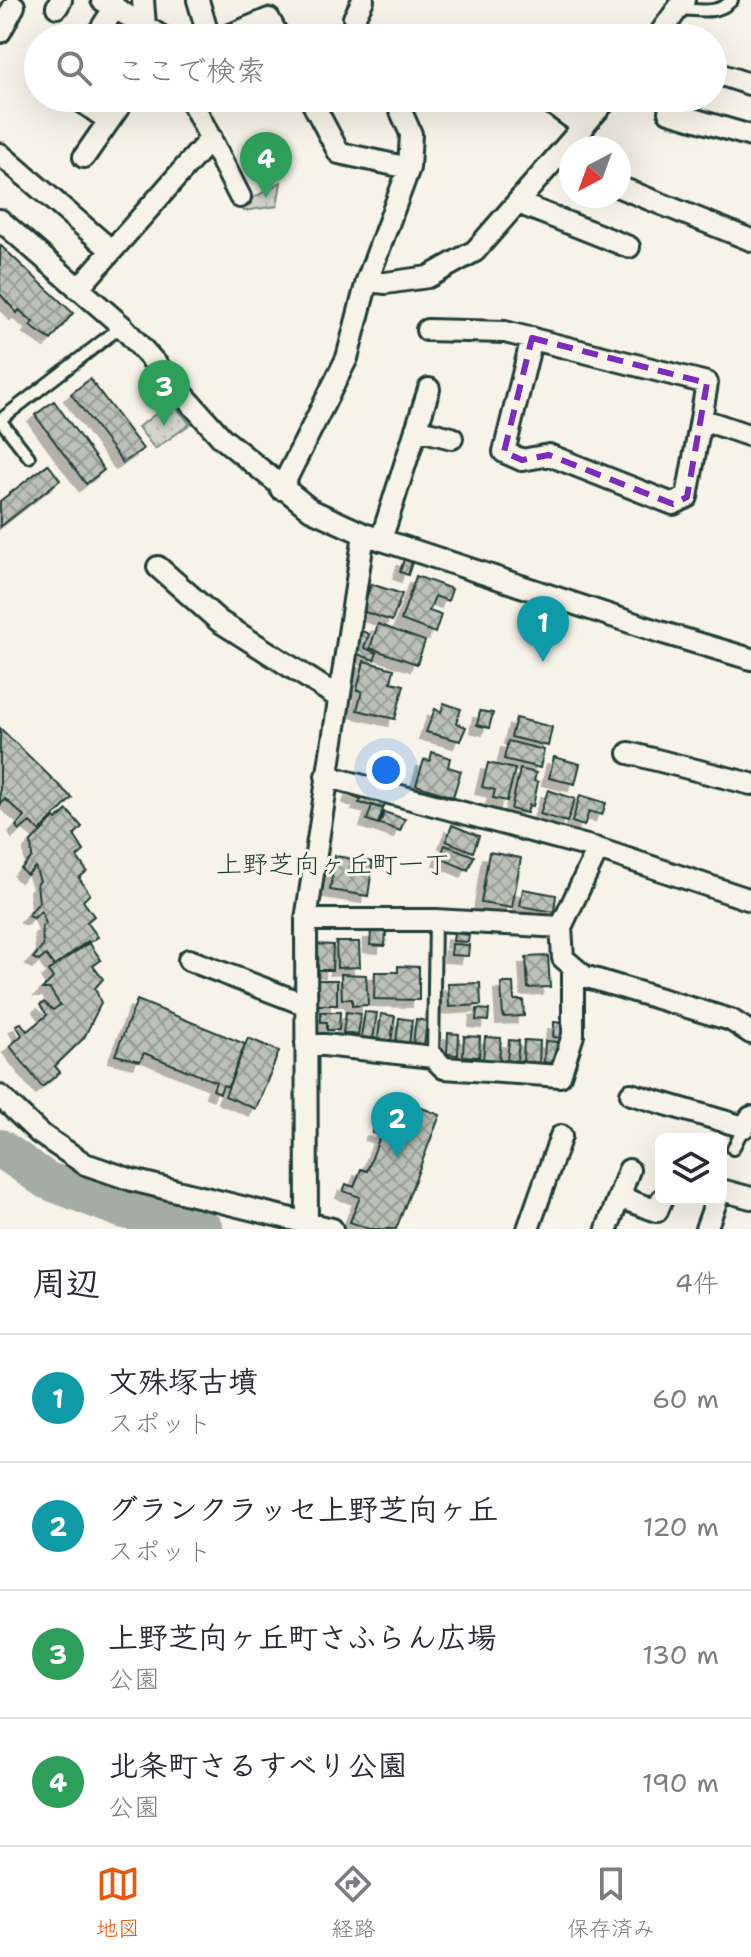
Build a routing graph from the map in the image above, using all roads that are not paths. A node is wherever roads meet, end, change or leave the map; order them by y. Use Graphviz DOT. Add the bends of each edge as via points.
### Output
graph roads {
  1 [pos="143,0"];
  2 [pos="198,0"];
  3 [pos="363,0"];
  4 [pos="732,0"];
  5 [pos="676,3"];
  6 [pos="108,4"];
  7 [pos="14,6"];
  8 [pos="100,24"];
  9 [pos="142,24"];
  10 [pos="145,24"];
  11 [pos="205,24"];
  12 [pos="357,24"];
  13 [pos="665,24"];
  14 [pos="0,32"];
  15 [pos="727,77"];
  16 [pos="749,84"];
  17 [pos="96,112"];
  18 [pos="115,112"];
  19 [pos="197,112"];
  20 [pos="317,112"];
  21 [pos="401,112"];
  22 [pos="563,112"];
  23 [pos="596,112"];
  24 [pos="669,112"];
  25 [pos="109,121"];
  26 [pos="584,127"];
  27 [pos="579,136"];
  28 [pos="751,136"];
  29 [pos="211,138"];
  30 [pos="0,154"];
  31 [pos="84,157"];
  32 [pos="409,168"];
  33 [pos="559,168"];
  34 [pos="631,192"];
  35 [pos="240,197"];
  36 [pos="518,203"];
  37 [pos="0,220"];
  38 [pos="751,240"];
  39 [pos="629,247"];
  40 [pos="111,250"];
  41 [pos="367,281"];
  42 [pos="78,289"];
  43 [pos="122,326"];
  44 [pos="427,330"];
  45 [pos="532,338"];
  46 [pos="429,389"];
  47 [pos="701,419"];
  48 [pos="416,429"];
  49 [pos="751,436"];
  50 [pos="452,438"];
  51 [pos="29,457"];
  52 [pos="281,489"];
  53 [pos="372,537"];
  54 [pos="158,567"];
  55 [pos="751,659"];
  56 [pos="338,697"];
  57 [pos="629,753"];
  58 [pos="326,776"];
  59 [pos="751,784"];
  60 [pos="598,849"];
  61 [pos="751,900"];
  62 [pos="306,920"];
  63 [pos="435,920"];
  64 [pos="561,927"];
  65 [pos="189,960"];
  66 [pos="573,969"];
  67 [pos="304,1004"];
  68 [pos="751,1033"];
  69 [pos="306,1043"];
  70 [pos="433,1057"];
  71 [pos="631,1094"];
  72 [pos="0,1096"];
  73 [pos="748,1122"];
  74 [pos="561,1136"];
  75 [pos="733,1149"];
  76 [pos="629,1170"];
  77 [pos="727,1192"];
  78 [pos="619,1197"];
  79 [pos="751,1198"];
  80 [pos="660,1205"];
  81 [pos="715,1205"];
  82 [pos="308,1225"];
  83 [pos="332,1229"];
  84 [pos="528,1229"];
  85 [pos="607,1229"];
  86 [pos="706,1229"];
  1 -- 10 [label="street"];
  2 -- 11 [label="street"];
  3 -- 12 [label="street" via="354,18"];
  4 -- 5 [label="lane" via="710,11"];
  5 -- 13 [label="street"];
  6 -- 8 [label="street"];
  6 -- 9 [label="street"];
  7 -- 14 [label="street"];
  15 -- 16 [label="street"];
  17 -- 25 [label="street"];
  18 -- 25 [label="street"];
  19 -- 29 [label="street"];
  20 -- 32 [label="street" via="339,153"];
  21 -- 32 [label="street" via="411,134"];
  22 -- 26 [label="street"];
  23 -- 26 [label="street"];
  24 -- 28 [label="street"];
  25 -- 31 [label="street"];
  26 -- 27 [label="street"];
  29 -- 35 [label="street"];
  29 -- 40 [label="street"];
  30 -- 40 [label="street"];
  32 -- 41 [label="street"];
  33 -- 36 [label="street"];
  34 -- 38 [label="street"];
  36 -- 39 [label="street"];
  36 -- 41 [label="street" via="475,251 428,277"];
  37 -- 42 [label="street"];
  40 -- 42 [label="street"];
  41 -- 52 [label="street" via="347,358"];
  42 -- 43 [label="street"];
  43 -- 51 [label="lane" via="0,420"];
  43 -- 52 [label="street" via="222,438"];
  44 -- 45 [label="street"];
  45 -- 47 [label="street" via="707,383"];
  45 -- 47 [label="street" via="504,452 522,460 549,455 673,504 687,497"];
  46 -- 48 [label="street"];
  47 -- 49 [label="street"];
  48 -- 50 [label="street"];
  48 -- 53 [label="street"];
  52 -- 53 [label="street" via="311,510"];
  53 -- 55 [label="street"];
  53 -- 56 [label="street"];
  54 -- 56 [label="street" via="219,621"];
  56 -- 58 [label="street"];
  57 -- 59 [label="street"];
  58 -- 60 [label="street"];
  58 -- 62 [label="street"];
  60 -- 61 [label="street"];
  60 -- 64 [label="street"];
  62 -- 63 [label="street"];
  62 -- 67 [label="street"];
  63 -- 64 [label="street"];
  63 -- 70 [label="lane"];
  64 -- 66 [label="street" via="563,958"];
  65 -- 67 [label="street"];
  66 -- 68 [label="street" via="731,1020"];
  66 -- 70 [label="street" via="573,1035 560,1076 444,1068"];
  67 -- 69 [label="street"];
  69 -- 70 [label="street"];
  69 -- 82 [label="street"];
  71 -- 73 [label="street"];
  72 -- 82 [label="street" via="39,1133 85,1164"];
  73 -- 75 [label="lane"];
  74 -- 84 [label="street"];
  76 -- 78 [label="street"];
  77 -- 79 [label="street"];
  78 -- 80 [label="street" via="657,1211"];
  78 -- 85 [label="street"];
  81 -- 86 [label="street"];
  82 -- 83 [label="street"];
}
